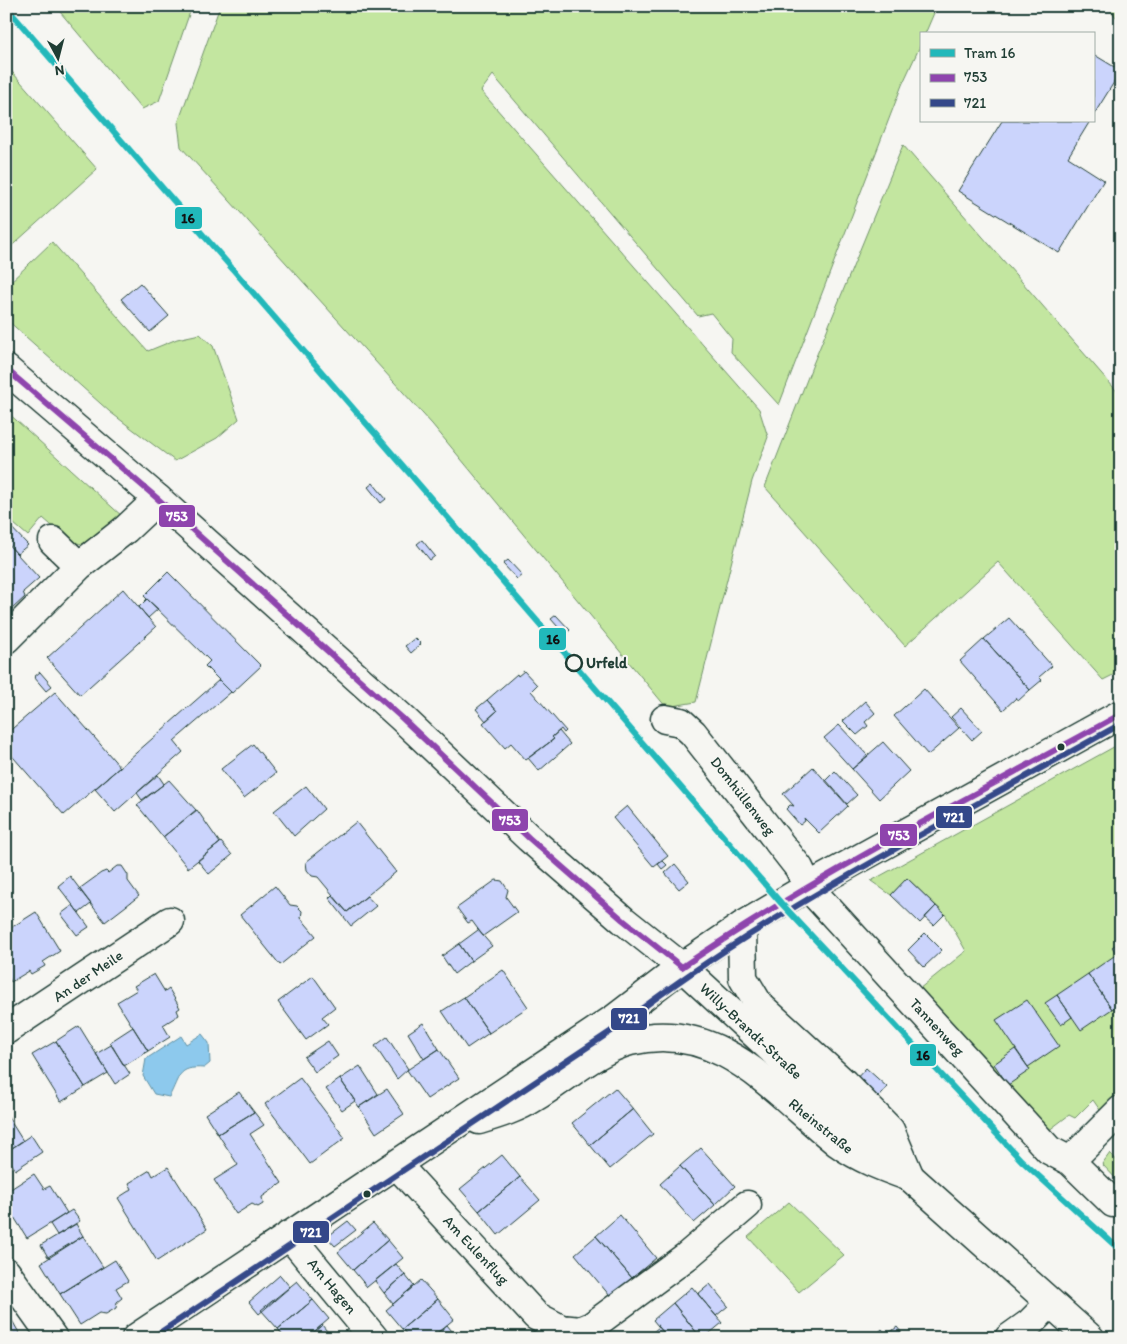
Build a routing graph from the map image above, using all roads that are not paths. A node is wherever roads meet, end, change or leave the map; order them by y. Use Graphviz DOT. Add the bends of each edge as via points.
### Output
graph roads {
  1 [pos="6,369"];
  2 [pos="158,499"];
  3 [pos="53,541"];
  4 [pos="79,566"];
  5 [pos="6,639"];
  6 [pos="1121,714"];
  7 [pos="665,719"];
  8 [pos="808,887"];
  9 [pos="170,921"];
  10 [pos="742,926"];
  11 [pos="682,967"];
  12 [pos="6,1030"];
  13 [pos="1121,1110"];
  14 [pos="452,1128"];
  15 [pos="1070,1161"];
  16 [pos="397,1165"];
  17 [pos="910,1177"];
  18 [pos="1113,1203"];
  19 [pos="748,1205"];
  20 [pos="290,1235"];
  21 [pos="6,1272"];
  22 [pos="1050,1302"];
  23 [pos="560,1333"];
  24 [pos="53,1338"];
  25 [pos="136,1338"];
  26 [pos="374,1338"];
  27 [pos="1009,1338"];
  28 [pos="1090,1338"];
  1 -- 2 [label="street, Willy-Brandt-Straße"];
  2 -- 4 [label="street"];
  2 -- 11 [label="street, Willy-Brandt-Straße" via="401,717 528,838"];
  3 -- 4 [label="street"];
  4 -- 5 [label="street"];
  6 -- 8 [label="street, Rheinstraße"];
  7 -- 8 [label="street, Domhüllenweg" via="681,722 693,733 800,868"];
  8 -- 10 [label="street, Rheinstraße"];
  8 -- 15 [label="street, Tannenweg" via="1049,1150"];
  9 -- 12 [label="street, An der Meile"];
  10 -- 11 [label="street, Rheinstraße"];
  10 -- 17 [label="street" via="743,978 759,1005 890,1130"];
  11 -- 14 [label="street, Rheinstraße" via="614,1019"];
  11 -- 17 [label="street, Willy-Brandt-Straße"];
  13 -- 15 [label="street"];
  14 -- 16 [label="street, Rheinstraße"];
  14 -- 17 [label="street, Rheinstraße" via="510,1111 608,1050 630,1041 670,1036 717,1047 755,1073 840,1144 865,1160"];
  15 -- 18 [label="street, Tannenweg"];
  16 -- 20 [label="street, Rheinstraße"];
  16 -- 23 [label="street, Am Eulenflug" via="536,1316"];
  17 -- 22 [label="street, Willy-Brandt-Straße"];
  19 -- 23 [label="street, Am Eulenflug" via="687,1256 592,1326"];
  20 -- 25 [label="street, Rheinstraße"];
  20 -- 26 [label="street, Am Hagen"];
  21 -- 24 [label="street"];
  22 -- 27 [label="street"];
  22 -- 28 [label="street, Willy-Brandt-Straße"];
}
